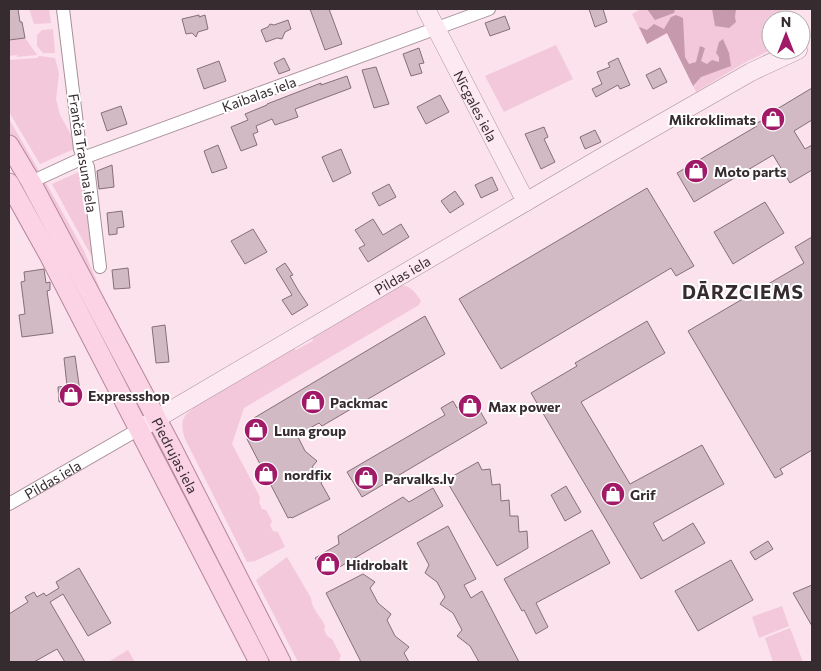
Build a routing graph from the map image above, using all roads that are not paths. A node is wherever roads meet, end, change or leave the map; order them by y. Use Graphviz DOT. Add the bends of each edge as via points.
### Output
graph roads {
  1 [pos="63,9"];
  2 [pos="426,9"];
  3 [pos="489,9"];
  4 [pos="436,27"];
  5 [pos="777,60"];
  6 [pos="9,145"];
  7 [pos="83,158"];
  8 [pos="31,182"];
  9 [pos="11,192"];
  10 [pos="526,202"];
  11 [pos="100,267"];
  12 [pos="156,418"];
  13 [pos="139,429"];
  14 [pos="9,504"];
  15 [pos="259,662"];
  16 [pos="281,662"];
  1 -- 7 [label="street, Franča Trasuna iela"];
  2 -- 4 [label="street, Nīcgales iela"];
  3 -- 4 [label="street, Kaibalas iela"];
  4 -- 7 [label="street, Kaibalas iela"];
  4 -- 10 [label="street, Nīcgales iela"];
  5 -- 10 [label="street, Pildas iela"];
  6 -- 8 [label="main road, Piedrujas iela"];
  7 -- 8 [label="street, Kaibalas iela"];
  7 -- 11 [label="street, Franča Trasuna iela" via="88,167"];
  8 -- 12 [label="main road, Piedrujas iela"];
  9 -- 13 [label="main road, Piedrujas iela" via="49,255"];
  10 -- 12 [label="street, Pildas iela"];
  12 -- 13 [label="street, Pildas iela"];
  12 -- 16 [label="main road, Piedrujas iela"];
  13 -- 14 [label="street, Pildas iela"];
  13 -- 15 [label="main road, Piedrujas iela"];
}
